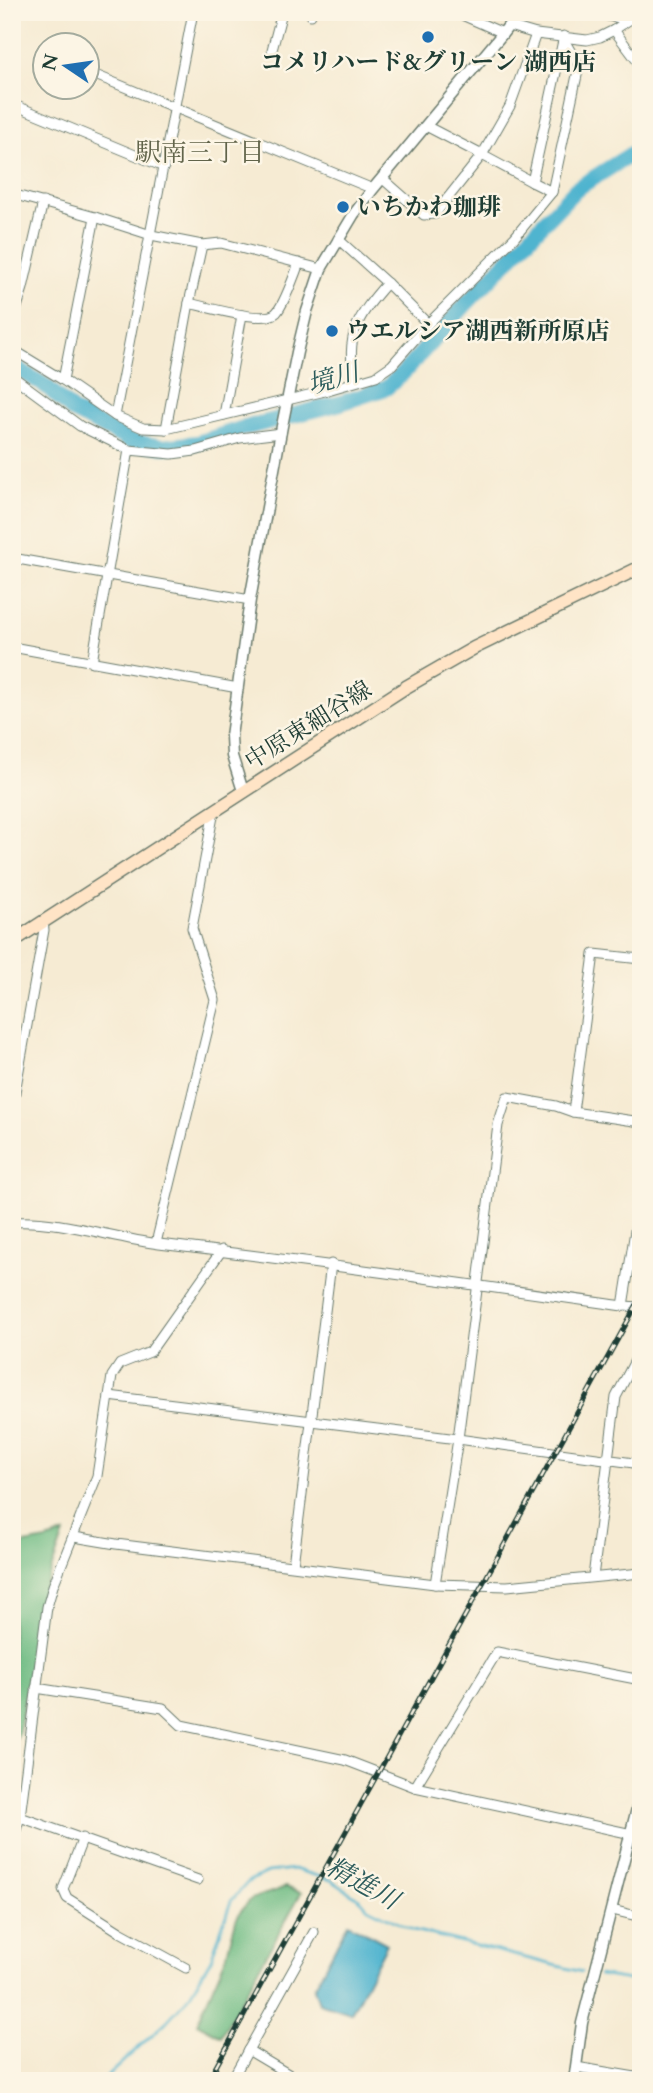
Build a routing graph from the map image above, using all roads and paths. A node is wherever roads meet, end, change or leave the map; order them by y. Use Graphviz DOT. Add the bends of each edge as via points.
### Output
graph roads {
  1 [pos="193,12"];
  2 [pos="282,12"];
  3 [pos="455,12"];
  4 [pos="519,12"];
  5 [pos="594,12"];
  6 [pos="636,17"];
  7 [pos="506,30"];
  8 [pos="614,30"];
  9 [pos="536,34"];
  10 [pos="564,38"];
  11 [pos="272,50"];
  12 [pos="641,66"];
  13 [pos="102,77"];
  14 [pos="12,104"];
  15 [pos="175,106"];
  16 [pos="426,126"];
  17 [pos="482,155"];
  18 [pos="164,167"];
  19 [pos="382,178"];
  20 [pos="533,182"];
  21 [pos="373,189"];
  22 [pos="552,192"];
  23 [pos="12,194"];
  24 [pos="43,202"];
  25 [pos="95,217"];
  26 [pos="151,235"];
  27 [pos="338,239"];
  28 [pos="202,245"];
  29 [pos="299,263"];
  30 [pos="321,269"];
  31 [pos="387,283"];
  32 [pos="12,285"];
  33 [pos="23,288"];
  34 [pos="189,303"];
  35 [pos="242,314"];
  36 [pos="12,323"];
  37 [pos="428,324"];
  38 [pos="12,349"];
  39 [pos="12,376"];
  40 [pos="63,380"];
  41 [pos="355,381"];
  42 [pos="288,400"];
  43 [pos="224,415"];
  44 [pos="116,416"];
  45 [pos="166,429"];
  46 [pos="282,430"];
  47 [pos="129,450"];
  48 [pos="12,558"];
  49 [pos="641,568"];
  50 [pos="107,573"];
  51 [pos="250,600"];
  52 [pos="12,647"];
  53 [pos="92,662"];
  54 [pos="237,688"];
  55 [pos="243,791"];
  56 [pos="214,811"];
  57 [pos="43,922"];
  58 [pos="12,942"];
  59 [pos="641,959"];
  60 [pos="12,1109"];
  61 [pos="573,1112"];
  62 [pos="641,1122"];
  63 [pos="641,1193"];
  64 [pos="12,1222"];
  65 [pos="156,1243"];
  66 [pos="222,1250"];
  67 [pos="331,1264"];
  68 [pos="478,1285"];
  69 [pos="623,1307"];
  70 [pos="641,1307"];
  71 [pos="641,1349"];
  72 [pos="109,1396"];
  73 [pos="310,1421"];
  74 [pos="458,1439"];
  75 [pos="607,1460"];
  76 [pos="641,1464"];
  77 [pos="74,1536"];
  78 [pos="293,1565"];
  79 [pos="641,1573"];
  80 [pos="593,1577"];
  81 [pos="435,1584"];
  82 [pos="641,1680"];
  83 [pos="36,1688"];
  84 [pos="415,1787"];
  85 [pos="641,1793"];
  86 [pos="20,1817"];
  87 [pos="636,1835"];
  88 [pos="83,1838"];
  89 [pos="12,1843"];
  90 [pos="198,1880"];
  91 [pos="612,1910"];
  92 [pos="641,1917"];
  93 [pos="314,1932"];
  94 [pos="186,1968"];
  95 [pos="248,2050"];
  96 [pos="576,2067"];
  97 [pos="641,2078"];
  98 [pos="231,2081"];
  99 [pos="300,2081"];
  100 [pos="574,2081"];
  1 -- 15 [label="street"];
  2 -- 11 [label="street"];
  3 -- 7 [label="street"];
  4 -- 7 [label="street"];
  5 -- 6 [label="street"];
  6 -- 8 [label="street"];
  7 -- 9 [label="street"];
  7 -- 16 [label="street"];
  8 -- 10 [label="street" via="587,40"];
  8 -- 12 [label="street"];
  9 -- 10 [label="street"];
  9 -- 17 [label="street" via="510,106"];
  10 -- 20 [label="street"];
  10 -- 22 [label="street" via="579,66"];
  13 -- 15 [label="street"];
  14 -- 18 [label="street"];
  15 -- 18 [label="street"];
  15 -- 21 [label="street"];
  16 -- 17 [label="street"];
  16 -- 19 [label="street"];
  17 -- 19 [label="street" via="435,214 424,215"];
  17 -- 20 [label="street"];
  18 -- 26 [label="street"];
  19 -- 21 [label="street"];
  20 -- 22 [label="street"];
  21 -- 27 [label="street"];
  22 -- 37 [label="street" via="514,238"];
  23 -- 24 [label="street"];
  24 -- 25 [label="street"];
  24 -- 33 [label="street"];
  25 -- 26 [label="street"];
  25 -- 40 [label="street"];
  26 -- 28 [label="street"];
  26 -- 44 [label="street"];
  27 -- 30 [label="street"];
  27 -- 31 [label="street"];
  28 -- 29 [label="street" via="221,243"];
  28 -- 34 [label="street"];
  29 -- 30 [label="street"];
  29 -- 35 [label="street" via="278,312 269,317"];
  30 -- 42 [label="street" via="304,321"];
  31 -- 37 [label="street"];
  31 -- 41 [label="street" via="356,328 350,355"];
  32 -- 33 [label="street"];
  33 -- 36 [label="street"];
  34 -- 35 [label="street"];
  34 -- 45 [label="street"];
  35 -- 43 [label="street"];
  37 -- 41 [label="street" via="391,365 376,376"];
  38 -- 40 [label="street"];
  39 -- 47 [label="street" via="80,426"];
  40 -- 44 [label="street"];
  41 -- 42 [label="street"];
  42 -- 43 [label="street"];
  42 -- 46 [label="street"];
  43 -- 45 [label="street"];
  44 -- 45 [label="street" via="143,428"];
  46 -- 47 [label="street" via="195,451"];
  46 -- 51 [label="street"];
  47 -- 50 [label="street"];
  48 -- 50 [label="street"];
  49 -- 55 [label="main road, 中原東細谷線" via="474,648"];
  50 -- 51 [label="street"];
  50 -- 53 [label="street"];
  51 -- 54 [label="street"];
  52 -- 53 [label="street"];
  53 -- 54 [label="street"];
  54 -- 55 [label="street" via="232,756"];
  55 -- 56 [label="main road, 中原東細谷線"];
  56 -- 57 [label="main road, 中原東細谷線"];
  56 -- 65 [label="street" via="192,928 215,1000"];
  57 -- 58 [label="main road, 中原東細谷線"];
  57 -- 60 [label="street"];
  59 -- 61 [label="street" via="594,954"];
  61 -- 62 [label="street"];
  61 -- 68 [label="street" via="507,1097 498,1125"];
  63 -- 69 [label="street"];
  64 -- 65 [label="street"];
  65 -- 66 [label="street"];
  66 -- 67 [label="street"];
  66 -- 72 [label="street" via="150,1352 120,1364 112,1376"];
  67 -- 68 [label="street"];
  67 -- 73 [label="street"];
  68 -- 69 [label="street"];
  68 -- 74 [label="street"];
  69 -- 70 [label="street"];
  71 -- 75 [label="street" via="616,1398"];
  72 -- 73 [label="street"];
  72 -- 77 [label="street" via="97,1476"];
  73 -- 74 [label="street"];
  73 -- 78 [label="street"];
  74 -- 75 [label="street"];
  74 -- 81 [label="street"];
  75 -- 76 [label="street"];
  75 -- 80 [label="street"];
  77 -- 78 [label="street"];
  77 -- 83 [label="street" via="47,1607"];
  78 -- 81 [label="street"];
  79 -- 80 [label="street"];
  80 -- 81 [label="street" via="507,1586"];
  82 -- 84 [label="street" via="496,1652"];
  83 -- 84 [label="street" via="163,1708 181,1725 345,1760"];
  83 -- 86 [label="street"];
  84 -- 87 [label="street"];
  85 -- 87 [label="street"];
  86 -- 88 [label="street"];
  86 -- 89 [label="street"];
  87 -- 91 [label="street"];
  88 -- 90 [label="street"];
  88 -- 94 [label="street" via="63,1889 67,1898"];
  91 -- 92 [label="street"];
  91 -- 96 [label="street" via="582,2023"];
  93 -- 95 [label="street"];
  95 -- 98 [label="street"];
  95 -- 99 [label="street"];
  96 -- 97 [label="street"];
  96 -- 100 [label="street"];
}
